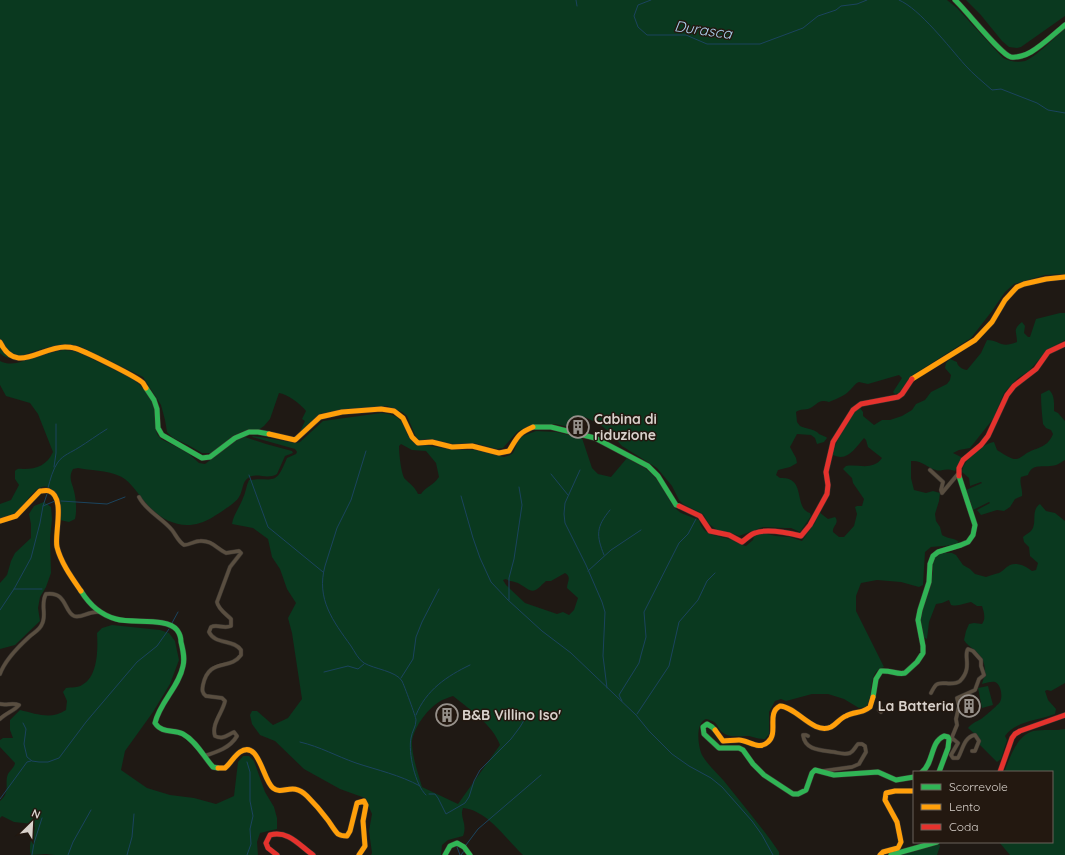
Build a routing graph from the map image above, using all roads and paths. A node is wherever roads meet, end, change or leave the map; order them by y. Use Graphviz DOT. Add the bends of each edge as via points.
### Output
graph roads {
  1 [pos="955,0"];
  2 [pos="1065,25"];
  3 [pos="1065,277"];
  4 [pos="0,342"];
  5 [pos="1065,344"];
  6 [pos="930,470"];
  7 [pos="958,474"];
  8 [pos="139,497"];
  9 [pos="0,521"];
  10 [pos="100,612"];
  11 [pos="0,674"];
  12 [pos="931,693"];
  13 [pos="0,704"];
  14 [pos="1065,715"];
  15 [pos="0,719"];
  16 [pos="808,736"];
  17 [pos="951,740"];
  18 [pos="972,752"];
  19 [pos="204,756"];
  20 [pos="822,771"];
  21 [pos="923,771"];
  22 [pos="939,771"];
  23 [pos="1000,771"];
  24 [pos="913,777"];
  25 [pos="913,791"];
  26 [pos="933,843"];
  27 [pos="277,855"];
  28 [pos="313,855"];
  29 [pos="359,855"];
  30 [pos="445,855"];
  31 [pos="470,855"];
  32 [pos="880,855"];
  33 [pos="891,855"];
  1 -- 2 [label="street" via="1009,57 1031,52"];
  3 -- 4 [label="street" via="1017,287 1005,300 992,322 978,336 915,377 900,396 861,404 855,408 833,441 826,472 827,494 801,536 787,532 762,531 754,533 742,542 729,535 710,531 700,516 676,504 658,476 648,466 584,434 551,427 533,428 518,435 509,451 499,453 472,446 452,447 432,442 418,443 412,438 404,418 391,410 380,409 322,416 295,440 249,432 235,438 210,457 204,458 162,435 158,428 154,400 143,383 133,376 75,348 63,347 19,359 9,355"];
  5 -- 7 [label="street" via="1048,352 1036,369 1011,390 988,436 964,460"];
  6 -- 7 [label="street" via="943,482 940,491 942,493"];
  7 -- 20 [label="street" via="976,525 975,533 963,546 938,551 932,556 929,580 918,620 923,653 909,671 902,674 881,671 874,682 870,707 865,712 846,715 829,728 814,726 787,708 777,706 772,716 773,733 769,742 764,745 755,745 743,740 723,741 711,725 707,724 703,728 704,734 719,748 743,750 764,775 793,794 805,792 813,772"];
  8 -- 19 [label="street" via="184,545 204,541 214,544 226,553 241,553 230,567 217,602 232,624 228,627 211,627 209,632 213,637 237,645 241,655 236,660 212,668 202,689 206,696 222,698 225,701 215,726 215,736 224,738 234,732 237,736 223,750"];
  9 -- 10 [label="street" via="16,516 40,492 48,491 54,495 58,505 58,549 89,604"];
  10 -- 11 [label="street" via="88,612 76,617 60,597 46,594 43,623 8,659"];
  10 -- 19 [label="street" via="121,621 163,624 179,633 183,665 155,723 163,730 183,734"];
  12 -- 17 [label="street" via="938,683 952,684 961,680 968,667 967,649 974,651 981,660 984,674 975,690 958,698 957,725"];
  13 -- 15 [label="street" via="19,705"];
  14 -- 23 [label="street" via="1015,734"];
  16 -- 20 [label="street" via="803,735 804,740 813,749 818,750 846,754 858,744 865,746 866,752 859,764"];
  17 -- 18 [label="street" via="958,743 951,755 958,758 966,739 975,735 979,741"];
  17 -- 21 [label="street" via="946,736 939,738 929,764"];
  17 -- 22 [label="street"];
  19 -- 29 [label="street" via="213,767 221,770 240,752 252,752 272,788 279,791 300,790 342,836 347,836 350,831 357,803 364,801 365,846"];
  20 -- 24 [label="street" via="834,775 878,772 896,780"];
  25 -- 32 [label="street" via="891,790 886,793 885,800 897,822 901,842 898,848"];
  26 -- 33 [label="street"];
  27 -- 28 [label="street" via="266,843 270,834 278,832 287,835"];
  30 -- 31 [label="street" via="448,847 457,843 463,845"];
}
